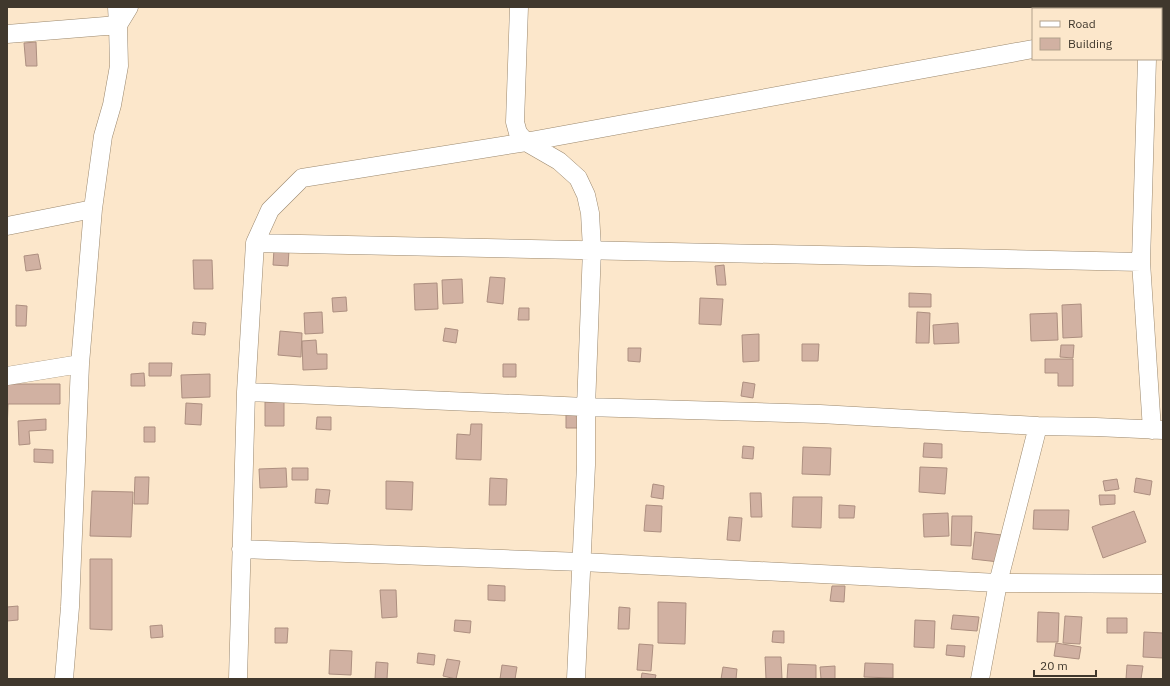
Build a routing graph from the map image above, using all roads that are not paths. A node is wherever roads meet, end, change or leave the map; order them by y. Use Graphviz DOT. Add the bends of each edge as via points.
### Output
graph roads {
  1 [pos="117,7"];
  2 [pos="129,7"];
  3 [pos="519,7"];
  4 [pos="118,25"];
  5 [pos="7,34"];
  6 [pos="1032,49"];
  7 [pos="1147,60"];
  8 [pos="526,142"];
  9 [pos="93,209"];
  10 [pos="7,226"];
  11 [pos="255,243"];
  12 [pos="592,249"];
  13 [pos="1140,262"];
  14 [pos="80,364"];
  15 [pos="7,376"];
  16 [pos="246,392"];
  17 [pos="586,407"];
  18 [pos="1038,426"];
  19 [pos="1157,430"];
  20 [pos="241,549"];
  21 [pos="582,562"];
  22 [pos="998,583"];
  23 [pos="1163,584"];
  24 [pos="64,679"];
  25 [pos="238,679"];
  26 [pos="576,679"];
  27 [pos="980,679"];
  1 -- 4 [label="street"];
  2 -- 4 [label="street"];
  3 -- 8 [label="street" via="515,122 518,133"];
  4 -- 5 [label="street"];
  4 -- 9 [label="street" via="119,66 103,136"];
  6 -- 8 [label="street"];
  7 -- 13 [label="street"];
  8 -- 11 [label="street" via="302,178 270,210"];
  8 -- 12 [label="street" via="560,161 578,178 586,195 590,213"];
  9 -- 10 [label="street"];
  9 -- 14 [label="street"];
  11 -- 12 [label="street"];
  11 -- 16 [label="street"];
  12 -- 13 [label="street"];
  12 -- 17 [label="street"];
  13 -- 19 [label="street"];
  14 -- 15 [label="street"];
  14 -- 24 [label="street" via="70,607"];
  16 -- 17 [label="street"];
  16 -- 20 [label="street"];
  17 -- 18 [label="street" via="820,414"];
  17 -- 21 [label="street"];
  18 -- 19 [label="street"];
  18 -- 22 [label="street"];
  20 -- 21 [label="street"];
  20 -- 25 [label="street"];
  21 -- 22 [label="street"];
  21 -- 26 [label="street"];
  22 -- 23 [label="street"];
  22 -- 27 [label="street"];
}
